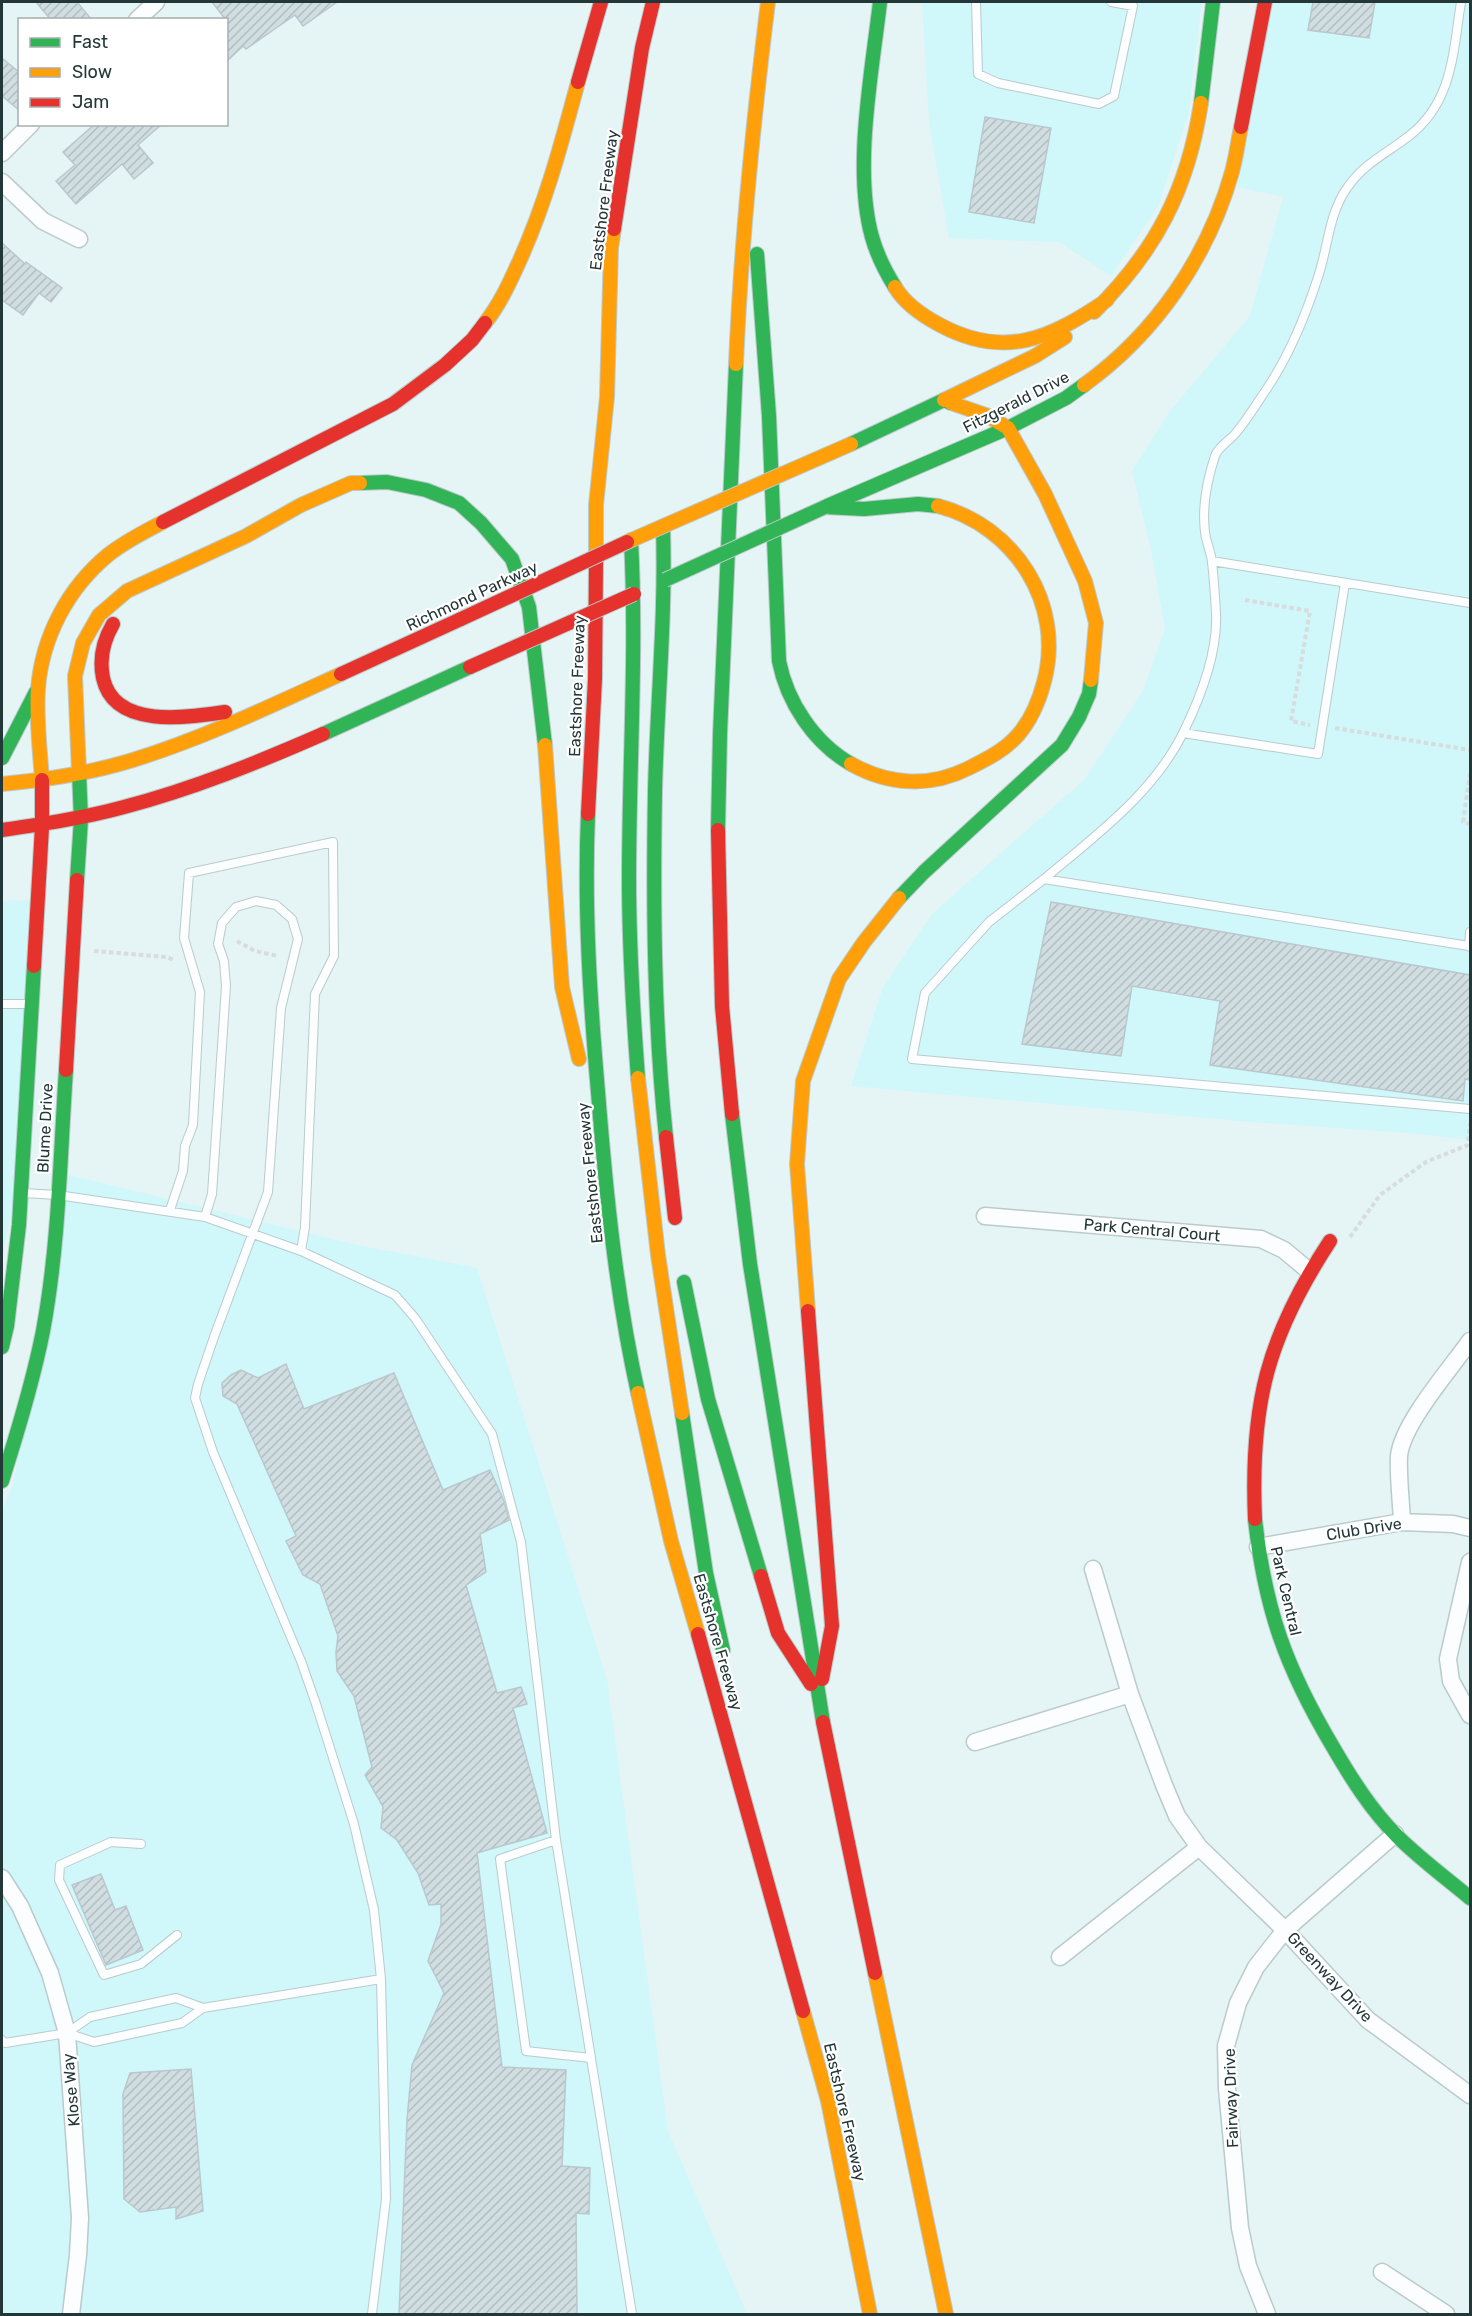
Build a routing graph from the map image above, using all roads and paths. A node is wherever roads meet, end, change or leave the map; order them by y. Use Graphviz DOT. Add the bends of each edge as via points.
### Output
graph roads {
  1 [pos="156,2"];
  2 [pos="601,2"];
  3 [pos="653,2"];
  4 [pos="768,2"];
  5 [pos="880,2"];
  6 [pos="976,2"];
  7 [pos="1111,2"];
  8 [pos="1213,2"];
  9 [pos="1265,2"];
  10 [pos="1461,2"];
  11 [pos="140,18"];
  12 [pos="29,126"];
  13 [pos="750,147"];
  14 [pos="2,153"];
  15 [pos="2,182"];
  16 [pos="79,239"];
  17 [pos="1107,300"];
  18 [pos="944,400"];
  19 [pos="1008,428"];
  20 [pos="825,507"];
  21 [pos="663,527"];
  22 [pos="632,540"];
  23 [pos="1212,561"];
  24 [pos="665,580"];
  25 [pos="152,581"];
  26 [pos="1345,583"];
  27 [pos="634,594"];
  28 [pos="1470,603"];
  29 [pos="38,689"];
  30 [pos="274,704"];
  31 [pos="1183,733"];
  32 [pos="2,758"];
  33 [pos="79,771"];
  34 [pos="1470,773"];
  35 [pos="42,780"];
  36 [pos="2,784"];
  37 [pos="81,819"];
  38 [pos="1470,824"];
  39 [pos="42,826"];
  40 [pos="2,830"];
  41 [pos="1044,879"];
  42 [pos="1470,932"];
  43 [pos="237,941"];
  44 [pos="1470,946"];
  45 [pos="72,950"];
  46 [pos="278,956"];
  47 [pos="174,960"];
  48 [pos="2,1004"];
  49 [pos="32,1004"];
  50 [pos="1470,1109"];
  51 [pos="1470,1122"];
  52 [pos="603,1158"];
  53 [pos="22,1193"];
  54 [pos="58,1195"];
  55 [pos="170,1210"];
  56 [pos="985,1216"];
  57 [pos="205,1217"];
  58 [pos="253,1232"];
  59 [pos="677,1234"];
  60 [pos="1330,1241"];
  61 [pos="301,1251"];
  62 [pos="682,1267"];
  63 [pos="1309,1271"];
  64 [pos="1470,1341"];
  65 [pos="2,1347"];
  66 [pos="2,1481"];
  67 [pos="1402,1522"];
  68 [pos="1470,1528"];
  69 [pos="1258,1547"];
  70 [pos="1470,1562"];
  71 [pos="1093,1569"];
  72 [pos="726,1662"];
  73 [pos="1130,1694"];
  74 [pos="818,1696"];
  75 [pos="1470,1715"];
  76 [pos="975,1742"];
  77 [pos="748,1762"];
  78 [pos="1395,1834"];
  79 [pos="556,1840"];
  80 [pos="141,1844"];
  81 [pos="1199,1847"];
  82 [pos="2,1878"];
  83 [pos="1470,1898"];
  84 [pos="1286,1930"];
  85 [pos="177,1935"];
  86 [pos="1060,1957"];
  87 [pos="381,1979"];
  88 [pos="203,2008"];
  89 [pos="67,2033"];
  90 [pos="2,2040"];
  91 [pos="591,2058"];
  92 [pos="1470,2095"];
  93 [pos="828,2101"];
  94 [pos="1382,2272"];
  95 [pos="71,2314"];
  96 [pos="372,2314"];
  97 [pos="632,2314"];
  98 [pos="870,2314"];
  99 [pos="946,2314"];
  100 [pos="1266,2314"];
  101 [pos="1446,2314"];
  1 -- 11 [label="street"];
  2 -- 29 [label="main road" via="542,208 499,306 479,332 393,404 110,553 87,574 55,619 40,668"];
  3 -- 52 [label="main road, Eastshore Freeway" via="642,48 611,248 607,397 596,505 595,679 588,821 589,975"];
  4 -- 13 [label="main road"];
  5 -- 17 [label="main road" via="864,150 866,213 886,276 903,300 948,330 1000,344 1028,343 1072,325"];
  6 -- 7 [label="lane" via="978,74 998,83 1099,104 1114,96 1133,6"];
  8 -- 17 [label="main road, Fitzgerald Drive" via="1192,152 1170,213"];
  9 -- 19 [label="main road, Fitzgerald Drive" via="1232,171 1213,226 1184,280 1145,332 1108,367 1066,398"];
  10 -- 23 [label="lane" via="1448,78 1440,100 1418,129 1361,171 1342,195 1318,279 1296,333 1269,385 1235,434 1216,453 1205,500 1205,532"];
  12 -- 14 [label="street"];
  13 -- 20 [label="main road" via="771,441 777,636 782,675 794,705 828,750 869,773 894,781 918,782 942,779 987,760 1029,723 1048,668 1052,633 1041,595 1021,559 996,535 933,505"];
  13 -- 74 [label="main road" via="738,297 720,734 722,1006 750,1264"];
  15 -- 16 [label="street" via="43,221"];
  17 -- 18 [label="main road, Fitzgerald Drive" via="1072,332 1035,356"];
  18 -- 19 [label="main road" via="986,415"];
  18 -- 21 [label="main road, Richmond Parkway, bridge"];
  19 -- 20 [label="main road, Fitzgerald Drive"];
  19 -- 74 [label="main road" via="1045,494 1085,581 1096,622 1092,677 1086,702 1062,745 924,872 864,942 839,979 803,1081 797,1164 832,1626"];
  20 -- 24 [label="main road, bridge"];
  21 -- 22 [label="main road, Richmond Parkway, bridge"];
  21 -- 24 [label="main road"];
  22 -- 27 [label="main road"];
  22 -- 30 [label="main road, Richmond Parkway, bridge"];
  23 -- 26 [label="lane"];
  23 -- 31 [label="lane" via="1216,616 1212,653 1202,692"];
  24 -- 27 [label="main road"];
  24 -- 59 [label="main road" via="655,790 655,972 662,1095"];
  25 -- 30 [label="main road" via="111,626 100,650 101,680 115,703 140,714 185,718"];
  25 -- 33 [label="main road, Blume Drive" via="127,591 99,615 83,643 75,676"];
  25 -- 52 [label="main road, Blume Drive" via="351,483 387,482 426,490 459,503 512,559 529,607 545,744 562,987"];
  26 -- 28 [label="lane"];
  26 -- 31 [label="lane" via="1318,754"];
  27 -- 37 [label="main road, bridge" via="279,753 202,784"];
  27 -- 72 [label="main road" via="629,879 640,1103 658,1255 706,1573"];
  29 -- 32 [label="main road"];
  29 -- 35 [label="main road, Blume Drive"];
  30 -- 33 [label="main road, Richmond Parkway" via="131,761"];
  31 -- 41 [label="lane" via="1149,785"];
  33 -- 35 [label="main road, Richmond Parkway"];
  33 -- 37 [label="main road, Blume Drive"];
  34 -- 38 [label="path" via="1462,822"];
  35 -- 36 [label="main road, Richmond Parkway"];
  35 -- 39 [label="main road, Blume Drive"];
  37 -- 39 [label="main road"];
  37 -- 45 [label="main road, Blume Drive"];
  39 -- 40 [label="main road"];
  39 -- 49 [label="main road, Blume Drive"];
  41 -- 44 [label="lane"];
  41 -- 50 [label="lane" via="990,922 925,993 912,1059"];
  42 -- 44 [label="lane"];
  43 -- 46 [label="path" via="255,951"];
  45 -- 47 [label="path"];
  45 -- 54 [label="main road, Blume Drive"];
  48 -- 49 [label="lane"];
  49 -- 53 [label="main road, Blume Drive"];
  51 -- 60 [label="path" via="1468,1144 1426,1162 1380,1195 1342,1248"];
  52 -- 93 [label="main road, Eastshore Freeway" via="624,1329 671,1541"];
  53 -- 54 [label="lane"];
  53 -- 65 [label="main road, Blume Drive"];
  54 -- 55 [label="lane"];
  54 -- 66 [label="main road, Blume Drive" via="44,1330 24,1414"];
  55 -- 57 [label="lane"];
  55 -- 61 [label="lane" via="193,1125 200,992 184,938 189,873 333,842 334,956 315,994"];
  56 -- 63 [label="street, Park Central Court" via="1261,1239 1284,1250"];
  57 -- 58 [label="lane"];
  57 -- 58 [label="lane" via="212,1194 226,986 218,944 222,923 236,908 256,901 276,905 292,919 298,939 281,1008 267,1192"];
  58 -- 61 [label="lane"];
  58 -- 87 [label="lane" via="195,1398 323,1724 362,1854 374,1910"];
  60 -- 63 [label="main road, Park Central"];
  61 -- 79 [label="lane" via="395,1294 492,1434 521,1542"];
  62 -- 74 [label="main road" via="708,1399 778,1633"];
  63 -- 69 [label="main road, Park Central" via="1279,1333 1264,1383 1256,1435 1254,1493"];
  64 -- 67 [label="street" via="1404,1438 1399,1455"];
  67 -- 68 [label="street, Club Drive"];
  67 -- 69 [label="street, Club Drive"];
  69 -- 78 [label="main road, Park Central" via="1267,1597 1284,1652 1333,1748"];
  70 -- 75 [label="street" via="1448,1659 1451,1681"];
  71 -- 73 [label="street, Greenway Drive"];
  73 -- 76 [label="street"];
  73 -- 81 [label="street, Greenway Drive" via="1177,1816"];
  74 -- 99 [label="main road"];
  77 -- 93 [label="main road"];
  78 -- 83 [label="main road, Park Central"];
  78 -- 84 [label="street, Fairway Drive"];
  79 -- 91 [label="lane"];
  79 -- 91 [label="lane" via="500,1859 526,2051"];
  80 -- 85 [label="lane" via="111,1842 60,1865 59,1880 104,1975 141,1964"];
  81 -- 84 [label="street, Greenway Drive"];
  81 -- 86 [label="street"];
  82 -- 89 [label="street, Klose Way" via="20,1906 50,1973"];
  84 -- 92 [label="street, Greenway Drive" via="1368,2020"];
  84 -- 100 [label="street, Fairway Drive" via="1256,1967 1238,2003 1226,2046 1240,2228 1248,2266"];
  87 -- 88 [label="lane"];
  87 -- 96 [label="lane" via="386,2199"];
  88 -- 89 [label="lane" via="182,2023 94,2042"];
  88 -- 89 [label="lane" via="176,1998 90,2017"];
  89 -- 90 [label="lane" via="5,2043"];
  89 -- 95 [label="street, Klose Way" via="80,2218"];
  91 -- 97 [label="lane"];
  93 -- 98 [label="main road, Eastshore Freeway"];
  94 -- 101 [label="street"];
}
